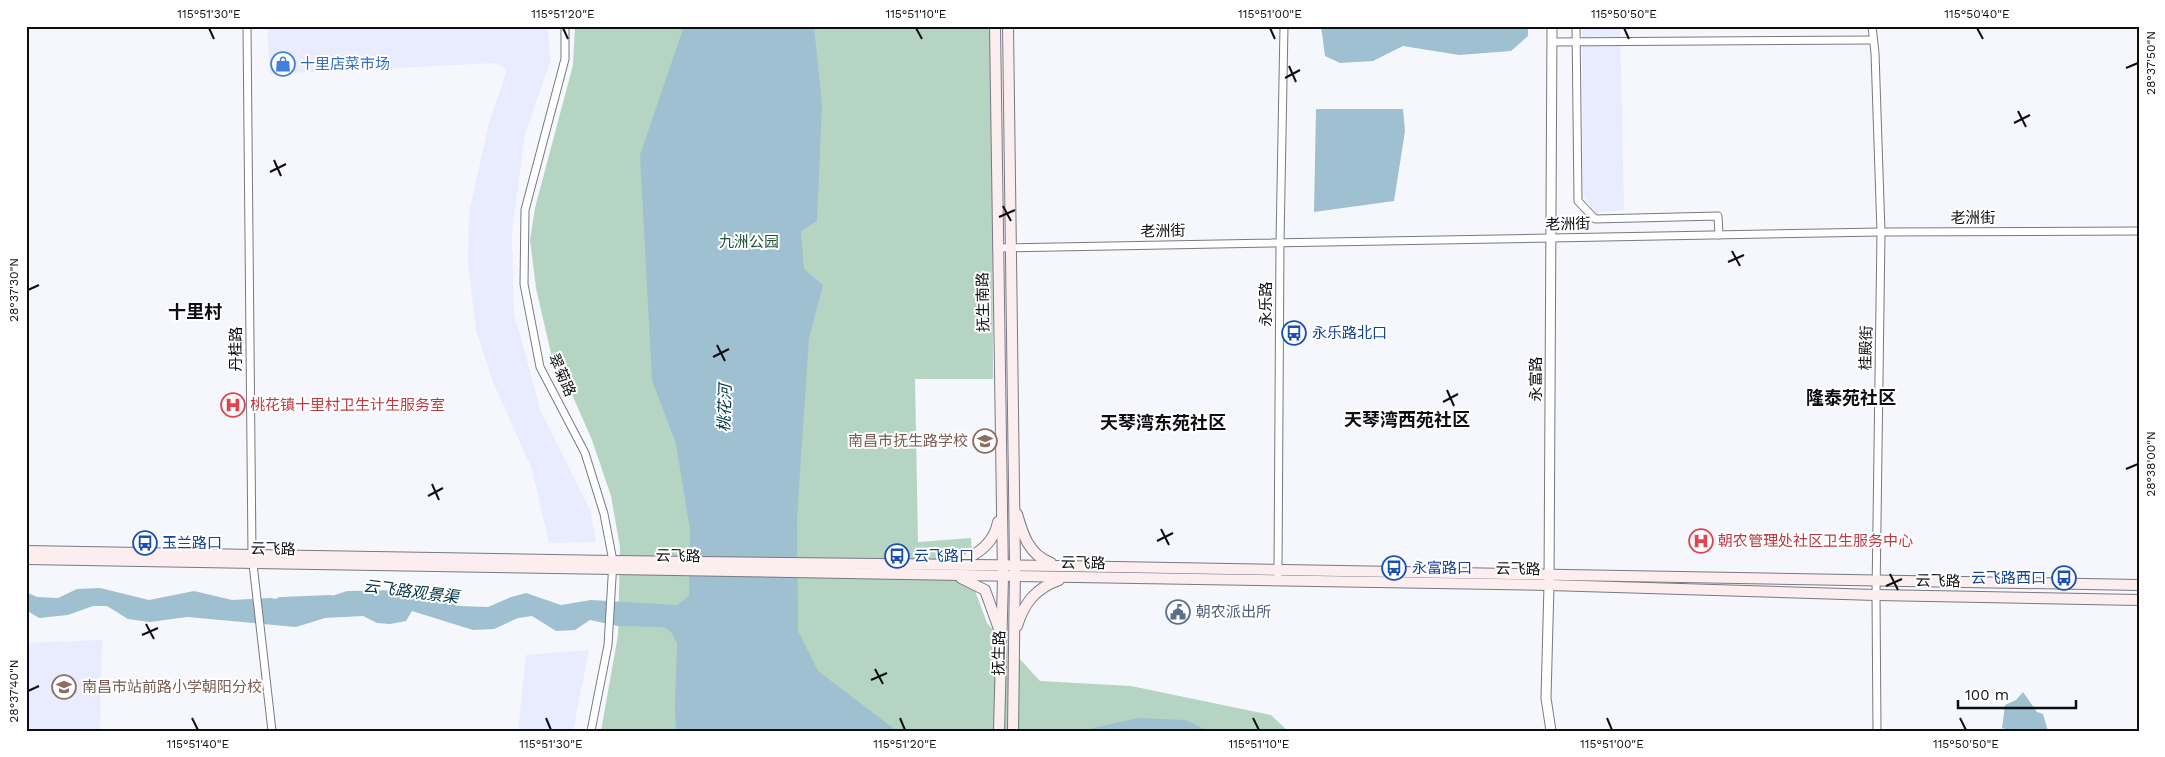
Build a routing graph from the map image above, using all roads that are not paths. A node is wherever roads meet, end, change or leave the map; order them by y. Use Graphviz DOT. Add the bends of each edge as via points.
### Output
graph roads {
  1 [pos="247,26"];
  2 [pos="565,26"];
  3 [pos="996,26"];
  4 [pos="1008,26"];
  5 [pos="1284,26"];
  6 [pos="1552,26"];
  7 [pos="1576,26"];
  8 [pos="1872,26"];
  9 [pos="1873,40"];
  10 [pos="1552,42"];
  11 [pos="1576,42"];
  12 [pos="2139,231"];
  13 [pos="1881,232"];
  14 [pos="1719,235"];
  15 [pos="1550,238"];
  16 [pos="1280,242"];
  17 [pos="1012,247"];
  18 [pos="997,248"];
  19 [pos="1002,501"];
  20 [pos="1014,502"];
  21 [pos="26,551"];
  22 [pos="26,559"];
  23 [pos="252,559"];
  24 [pos="951,564"];
  25 [pos="1003,565"];
  26 [pos="1015,565"];
  27 [pos="614,566"];
  28 [pos="680,566"];
  29 [pos="1059,566"];
  30 [pos="1278,570"];
  31 [pos="955,576"];
  32 [pos="1015,576"];
  33 [pos="1003,577"];
  34 [pos="1066,578"];
  35 [pos="1549,580"];
  36 [pos="1876,581"];
  37 [pos="1278,582"];
  38 [pos="2139,585"];
  39 [pos="1876,595"];
  40 [pos="2139,600"];
  41 [pos="1014,636"];
  42 [pos="1001,637"];
  43 [pos="999,730"];
  44 [pos="272,731"];
  45 [pos="591,731"];
  46 [pos="1013,731"];
  47 [pos="1550,731"];
  48 [pos="1877,731"];
  1 -- 23 [label="street, 丹桂路"];
  2 -- 27 [label="street, 翠菊路" via="565,59 525,210 524,284 540,367 585,453 604,514"];
  3 -- 18 [label="main road, 抚生南路"];
  4 -- 17 [label="main road, 抚生南路"];
  5 -- 16 [label="street, 永乐路"];
  6 -- 10 [label="street, 永富路"];
  7 -- 11 [label="street"];
  8 -- 9 [label="street, 桂殿街"];
  9 -- 11 [label="street"];
  9 -- 13 [label="street, 桂殿街"];
  10 -- 11 [label="street"];
  10 -- 15 [label="street, 永富路"];
  11 -- 14 [label="street" via="1578,201 1595,219 1718,216"];
  12 -- 13 [label="street, 老洲街"];
  13 -- 14 [label="street, 老洲街"];
  13 -- 36 [label="street, 桂殿街"];
  14 -- 15 [label="street, 老洲街"];
  15 -- 16 [label="street, 老洲街"];
  15 -- 35 [label="street, 永富路"];
  16 -- 17 [label="street, 老洲街"];
  16 -- 30 [label="street, 永乐路"];
  17 -- 18 [label="street, 老洲街"];
  17 -- 20 [label="main road, 抚生南路"];
  18 -- 19 [label="main road, 抚生南路"];
  19 -- 24 [label="main road" via="996,532 989,543 972,556"];
  19 -- 25 [label="main road, 抚生南路"];
  20 -- 26 [label="main road, 抚生南路"];
  20 -- 29 [label="main road" via="1032,551 1043,560"];
  21 -- 23 [label="main road, 云飞路"];
  22 -- 23 [label="main road, 云飞路"];
  23 -- 27 [label="main road, 云飞路"];
  23 -- 44 [label="street, 丹桂路"];
  24 -- 25 [label="main road, 云飞路"];
  24 -- 28 [label="main road, 云飞路" via="811,562"];
  25 -- 26 [label="main road, 云飞路"];
  25 -- 33 [label="main road, 抚生南路"];
  26 -- 29 [label="main road, 云飞路"];
  26 -- 32 [label="main road, 抚生南路"];
  27 -- 28 [label="main road, 云飞路"];
  27 -- 45 [label="street, 翠菊路" via="608,645"];
  28 -- 31 [label="main road, 云飞路"];
  29 -- 30 [label="main road, 云飞路"];
  30 -- 35 [label="main road, 云飞路"];
  30 -- 37 [label="street, 永乐路"];
  31 -- 33 [label="main road, 云飞路"];
  31 -- 42 [label="main road" via="985,590"];
  32 -- 33 [label="main road, 云飞路"];
  32 -- 34 [label="main road, 云飞路"];
  32 -- 41 [label="main road, 抚生路"];
  33 -- 42 [label="main road, 抚生路"];
  34 -- 37 [label="main road, 云飞路"];
  34 -- 41 [label="main road" via="1037,591 1020,616"];
  35 -- 36 [label="main road, 云飞路"];
  35 -- 37 [label="main road, 云飞路"];
  35 -- 39 [label="main road, 云飞路"];
  35 -- 47 [label="street, 永富路" via="1546,698"];
  36 -- 38 [label="main road, 云飞路"];
  36 -- 39 [label="street, 桂殿街"];
  39 -- 40 [label="main road, 云飞路"];
  39 -- 48 [label="street, 桂殿街"];
  41 -- 46 [label="main road, 抚生路"];
  42 -- 43 [label="main road, 抚生路"];
}
